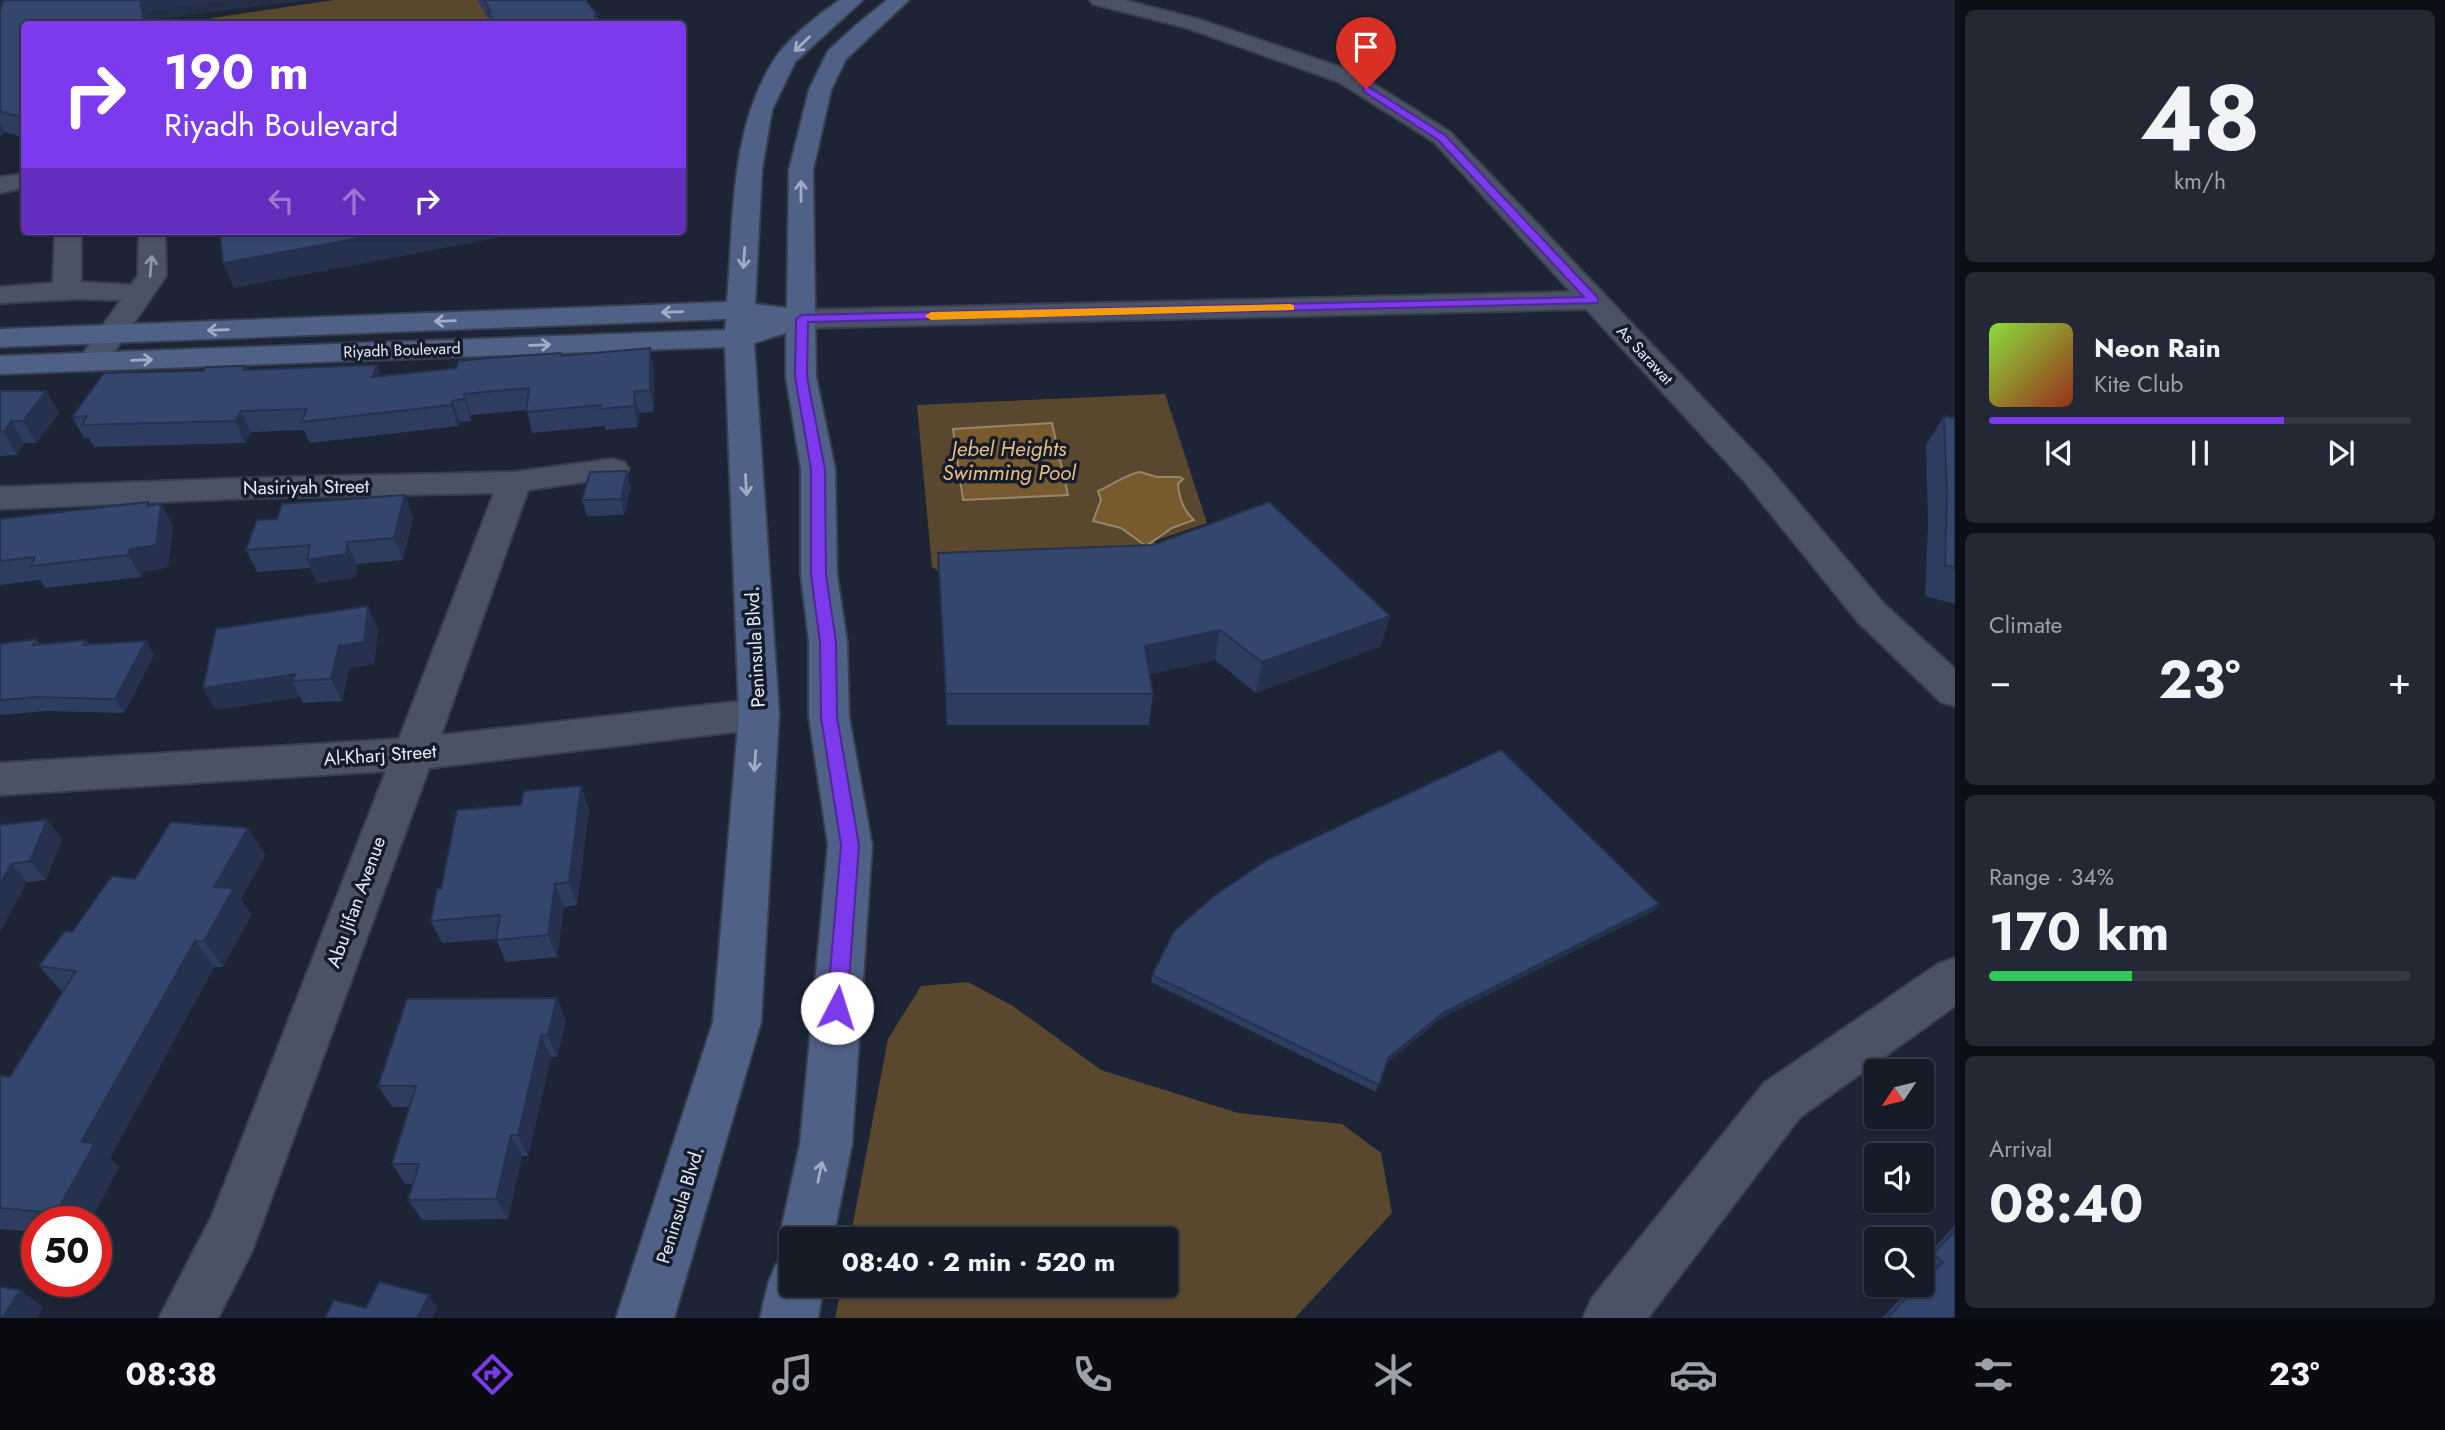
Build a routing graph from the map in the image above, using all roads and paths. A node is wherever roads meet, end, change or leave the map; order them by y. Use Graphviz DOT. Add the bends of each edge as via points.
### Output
graph roads {
  1 [pos="853,0"];
  2 [pos="899,0"];
  3 [pos="1100,0"];
  4 [pos="21,182"];
  5 [pos="0,185"];
  6 [pos="68,235"];
  7 [pos="152,235"];
  8 [pos="67,292"];
  9 [pos="0,295"];
  10 [pos="136,296"];
  11 [pos="1594,300"];
  12 [pos="802,319"];
  13 [pos="740,324"];
  14 [pos="111,334"];
  15 [pos="0,338"];
  16 [pos="92,362"];
  17 [pos="0,365"];
  18 [pos="611,469"];
  19 [pos="514,482"];
  20 [pos="0,498"];
  21 [pos="1955,692"];
  22 [pos="759,714"];
  23 [pos="412,754"];
  24 [pos="0,779"];
  25 [pos="1955,979"];
  26 [pos="809,1227"];
  27 [pos="793,1297"];
  28 [pos="188,1318"];
  29 [pos="645,1318"];
  30 [pos="789,1318"];
  31 [pos="1612,1318"];
  1 -- 13 [label="main road, Peninsula Blvd., one-way" via="786,59 761,110 750,169"];
  12 -- 2 [label="main road, one-way" via="801,170 820,90 836,56"];
  3 -- 11 [label="street, As Sarawat" via="1194,24 1347,77 1441,138"];
  4 -- 5 [label="street"];
  6 -- 8 [label="street"];
  10 -- 7 [label="street, one-way" via="152,276"];
  8 -- 9 [label="street"];
  8 -- 10 [label="street" via="110,290"];
  10 -- 14 [label="street"];
  11 -- 12 [label="street, Riyadh Boulevard"];
  11 -- 21 [label="street, As Sarawat" via="1757,475 1871,613"];
  12 -- 13 [label="main road, Riyadh Boulevard"];
  26 -- 12 [label="main road, one-way" via="826,1144 850,845 829,717 828,642 819,575 818,469 801,377"];
  13 -- 14 [label="main road, Riyadh Boulevard, one-way"];
  16 -- 13 [label="main road, Riyadh Boulevard, one-way"];
  13 -- 22 [label="main road, Peninsula Blvd., one-way"];
  14 -- 15 [label="main road, Riyadh Boulevard"];
  14 -- 16 [label="street"];
  16 -- 17 [label="main road, Riyadh Boulevard"];
  18 -- 19 [label="street, Nasiriyah Street"];
  19 -- 20 [label="street, Nasiriyah Street"];
  19 -- 23 [label="street, Abu Jifan Avenue"];
  22 -- 23 [label="street, Al-Kharj Street"];
  22 -- 29 [label="main road, Peninsula Blvd., one-way" via="737,1023"];
  23 -- 24 [label="street, Al-Kharj Street"];
  23 -- 28 [label="street, Abu Jifan Avenue" via="233,1232"];
  25 -- 31 [label="street" via="1782,1100"];
  27 -- 30 [label="main road"];
}
